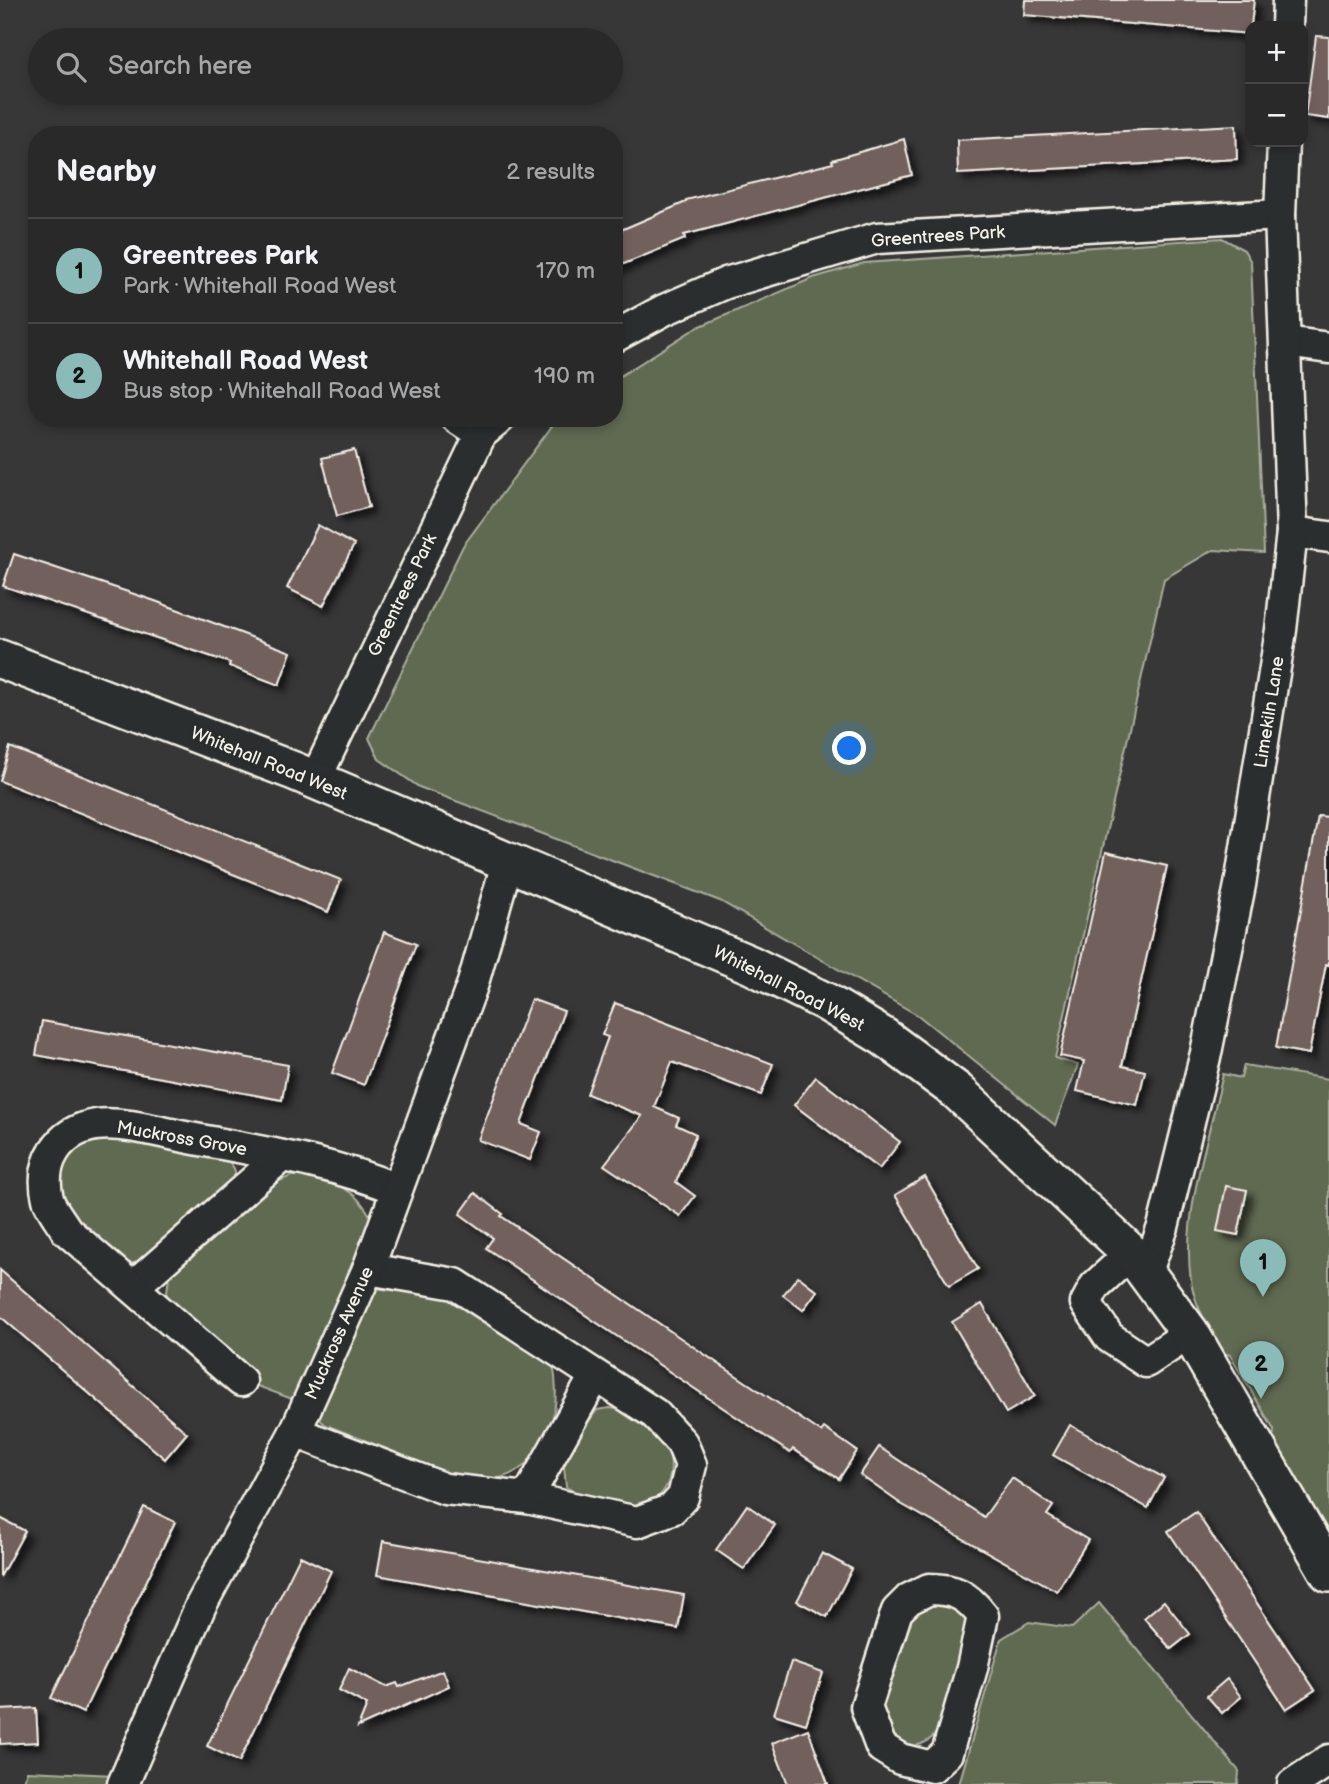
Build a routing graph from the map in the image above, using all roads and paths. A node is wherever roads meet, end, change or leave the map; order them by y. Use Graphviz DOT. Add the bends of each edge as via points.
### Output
graph roads {
  1 [pos="1288,0"];
  2 [pos="1287,21"];
  3 [pos="1283,147"];
  4 [pos="1280,215"];
  5 [pos="623,333"];
  6 [pos="1286,342"];
  7 [pos="1329,348"];
  8 [pos="478,427"];
  9 [pos="1292,532"];
  10 [pos="1329,537"];
  11 [pos="0,659"];
  12 [pos="315,780"];
  13 [pos="507,863"];
  14 [pos="282,1156"];
  15 [pos="396,1189"];
  16 [pos="1139,1262"];
  17 [pos="368,1269"];
  18 [pos="133,1287"];
  19 [pos="1190,1333"];
  20 [pos="595,1376"];
  21 [pos="241,1381"];
  22 [pos="295,1432"];
  23 [pos="527,1498"];
  24 [pos="1329,1573"];
  25 [pos="1329,1760"];
  26 [pos="936,1776"];
  27 [pos="123,1784"];
  28 [pos="1293,1784"];
  1 -- 2 [label="street"];
  3 -- 4 [label="street, Limekiln Lane"];
  4 -- 5 [label="street, Greentrees Park" via="877,238 726,283"];
  4 -- 6 [label="street, Limekiln Lane"];
  6 -- 7 [label="street"];
  6 -- 9 [label="street, Limekiln Lane"];
  8 -- 12 [label="street, Greentrees Park"];
  9 -- 10 [label="street"];
  9 -- 16 [label="street, Limekiln Lane" via="1240,885 1206,1053 1163,1227"];
  11 -- 12 [label="street, Whitehall Road West"];
  12 -- 13 [label="street, Whitehall Road West"];
  13 -- 15 [label="street, Muckross Avenue" via="472,983"];
  13 -- 16 [label="street, Whitehall Road West" via="751,965 884,1037 957,1091"];
  14 -- 15 [label="street, Muckross Grove" via="365,1176"];
  14 -- 18 [label="street, Muckross Grove"];
  14 -- 18 [label="street, Muckross Grove" via="97,1125 58,1144 44,1168 48,1200 67,1231"];
  15 -- 17 [label="street, Muckross Avenue"];
  16 -- 19 [label="street, Whitehall Road West"];
  16 -- 19 [label="street" via="1095,1286 1086,1303 1109,1337 1146,1362"];
  17 -- 20 [label="street" via="455,1284"];
  17 -- 22 [label="street, Muckross Avenue"];
  18 -- 21 [label="street, Muckross Grove"];
  19 -- 24 [label="street, Whitehall Road West"];
  20 -- 23 [label="street"];
  20 -- 23 [label="street" via="655,1414 682,1443 691,1465 683,1497 673,1509 637,1522"];
  22 -- 23 [label="street" via="445,1489"];
  22 -- 27 [label="street, Muckross Avenue" via="201,1605"];
  25 -- 28 [label="street"];
  26 -- 26 [label="street" via="881,1747 866,1707 897,1611 929,1589 951,1589 969,1598 983,1616 972,1668"];
}
